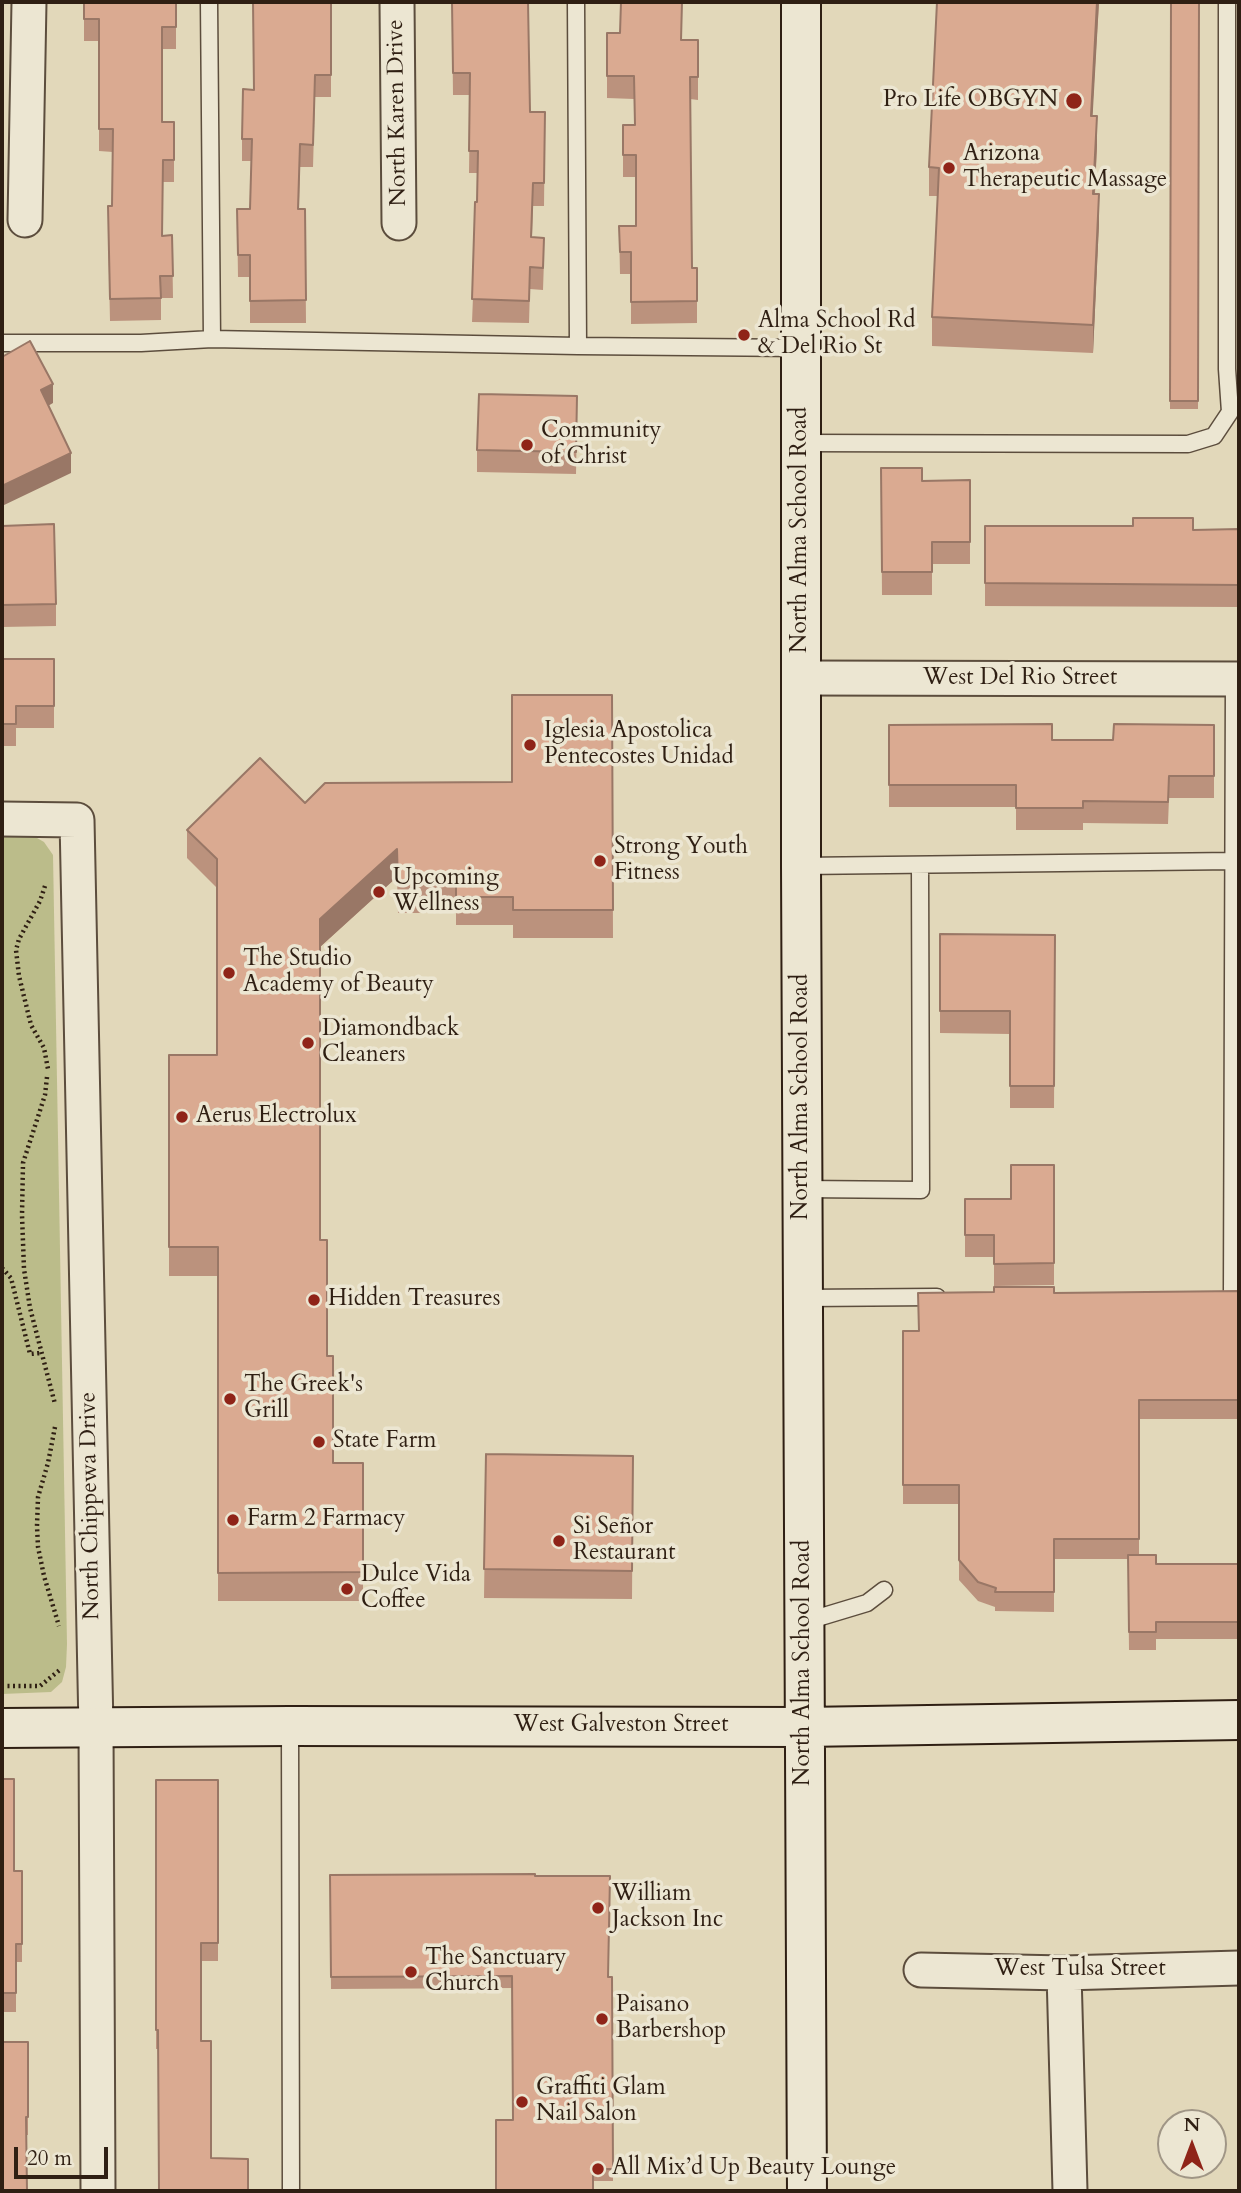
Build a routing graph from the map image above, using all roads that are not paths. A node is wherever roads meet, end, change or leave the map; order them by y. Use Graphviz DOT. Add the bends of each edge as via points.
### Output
graph roads {
  1 [pos="29,2"];
  2 [pos="209,2"];
  3 [pos="397,2"];
  4 [pos="576,2"];
  5 [pos="801,2"];
  6 [pos="1227,2"];
  7 [pos="25,220"];
  8 [pos="399,223"];
  9 [pos="212,339"];
  10 [pos="2,344"];
  11 [pos="578,346"];
  12 [pos="801,348"];
  13 [pos="801,443"];
  14 [pos="801,678"];
  15 [pos="1236,679"];
  16 [pos="2,819"];
  17 [pos="1234,861"];
  18 [pos="920,865"];
  19 [pos="801,866"];
  20 [pos="802,1189"];
  21 [pos="1230,1293"];
  22 [pos="959,1297"];
  23 [pos="803,1298"];
  24 [pos="884,1590"];
  25 [pos="804,1622"];
  26 [pos="1239,1720"];
  27 [pos="290,1726"];
  28 [pos="96,1727"];
  29 [pos="804,1727"];
  30 [pos="2,1728"];
  31 [pos="1239,1968"];
  32 [pos="922,1969"];
  33 [pos="1064,1973"];
  34 [pos="98,2191"];
  35 [pos="291,2191"];
  36 [pos="807,2191"];
  37 [pos="1070,2191"];
  1 -- 7 [label="street"];
  2 -- 9 [label="lane"];
  3 -- 8 [label="street, North Karen Drive"];
  4 -- 11 [label="lane"];
  5 -- 12 [label="main road, North Alma School Road"];
  6 -- 13 [label="lane" via="1230,412 1214,436 1188,444"];
  9 -- 10 [label="lane"];
  9 -- 11 [label="lane"];
  11 -- 12 [label="lane"];
  12 -- 13 [label="main road, North Alma School Road"];
  13 -- 14 [label="main road, North Alma School Road"];
  14 -- 15 [label="street, West Del Rio Street"];
  14 -- 19 [label="main road, North Alma School Road"];
  15 -- 17 [label="lane"];
  16 -- 28 [label="street, North Chippewa Drive" via="77,820"];
  17 -- 18 [label="lane"];
  17 -- 21 [label="lane"];
  18 -- 19 [label="lane"];
  18 -- 20 [label="lane" via="922,1190"];
  19 -- 20 [label="main road, North Alma School Road"];
  20 -- 23 [label="main road, North Alma School Road"];
  22 -- 23 [label="lane"];
  23 -- 25 [label="main road, North Alma School Road"];
  24 -- 25 [label="lane" via="867,1603"];
  25 -- 29 [label="main road, North Alma School Road"];
  26 -- 29 [label="main road, West Galveston Street"];
  27 -- 28 [label="main road, West Galveston Street"];
  27 -- 29 [label="main road, West Galveston Street"];
  27 -- 35 [label="lane"];
  28 -- 30 [label="main road, West Galveston Street"];
  28 -- 34 [label="street, North Chippewa Drive"];
  29 -- 36 [label="main road, North Alma School Road"];
  31 -- 33 [label="street, West Tulsa Street"];
  32 -- 33 [label="street, West Tulsa Street"];
  33 -- 37 [label="street"];
}
